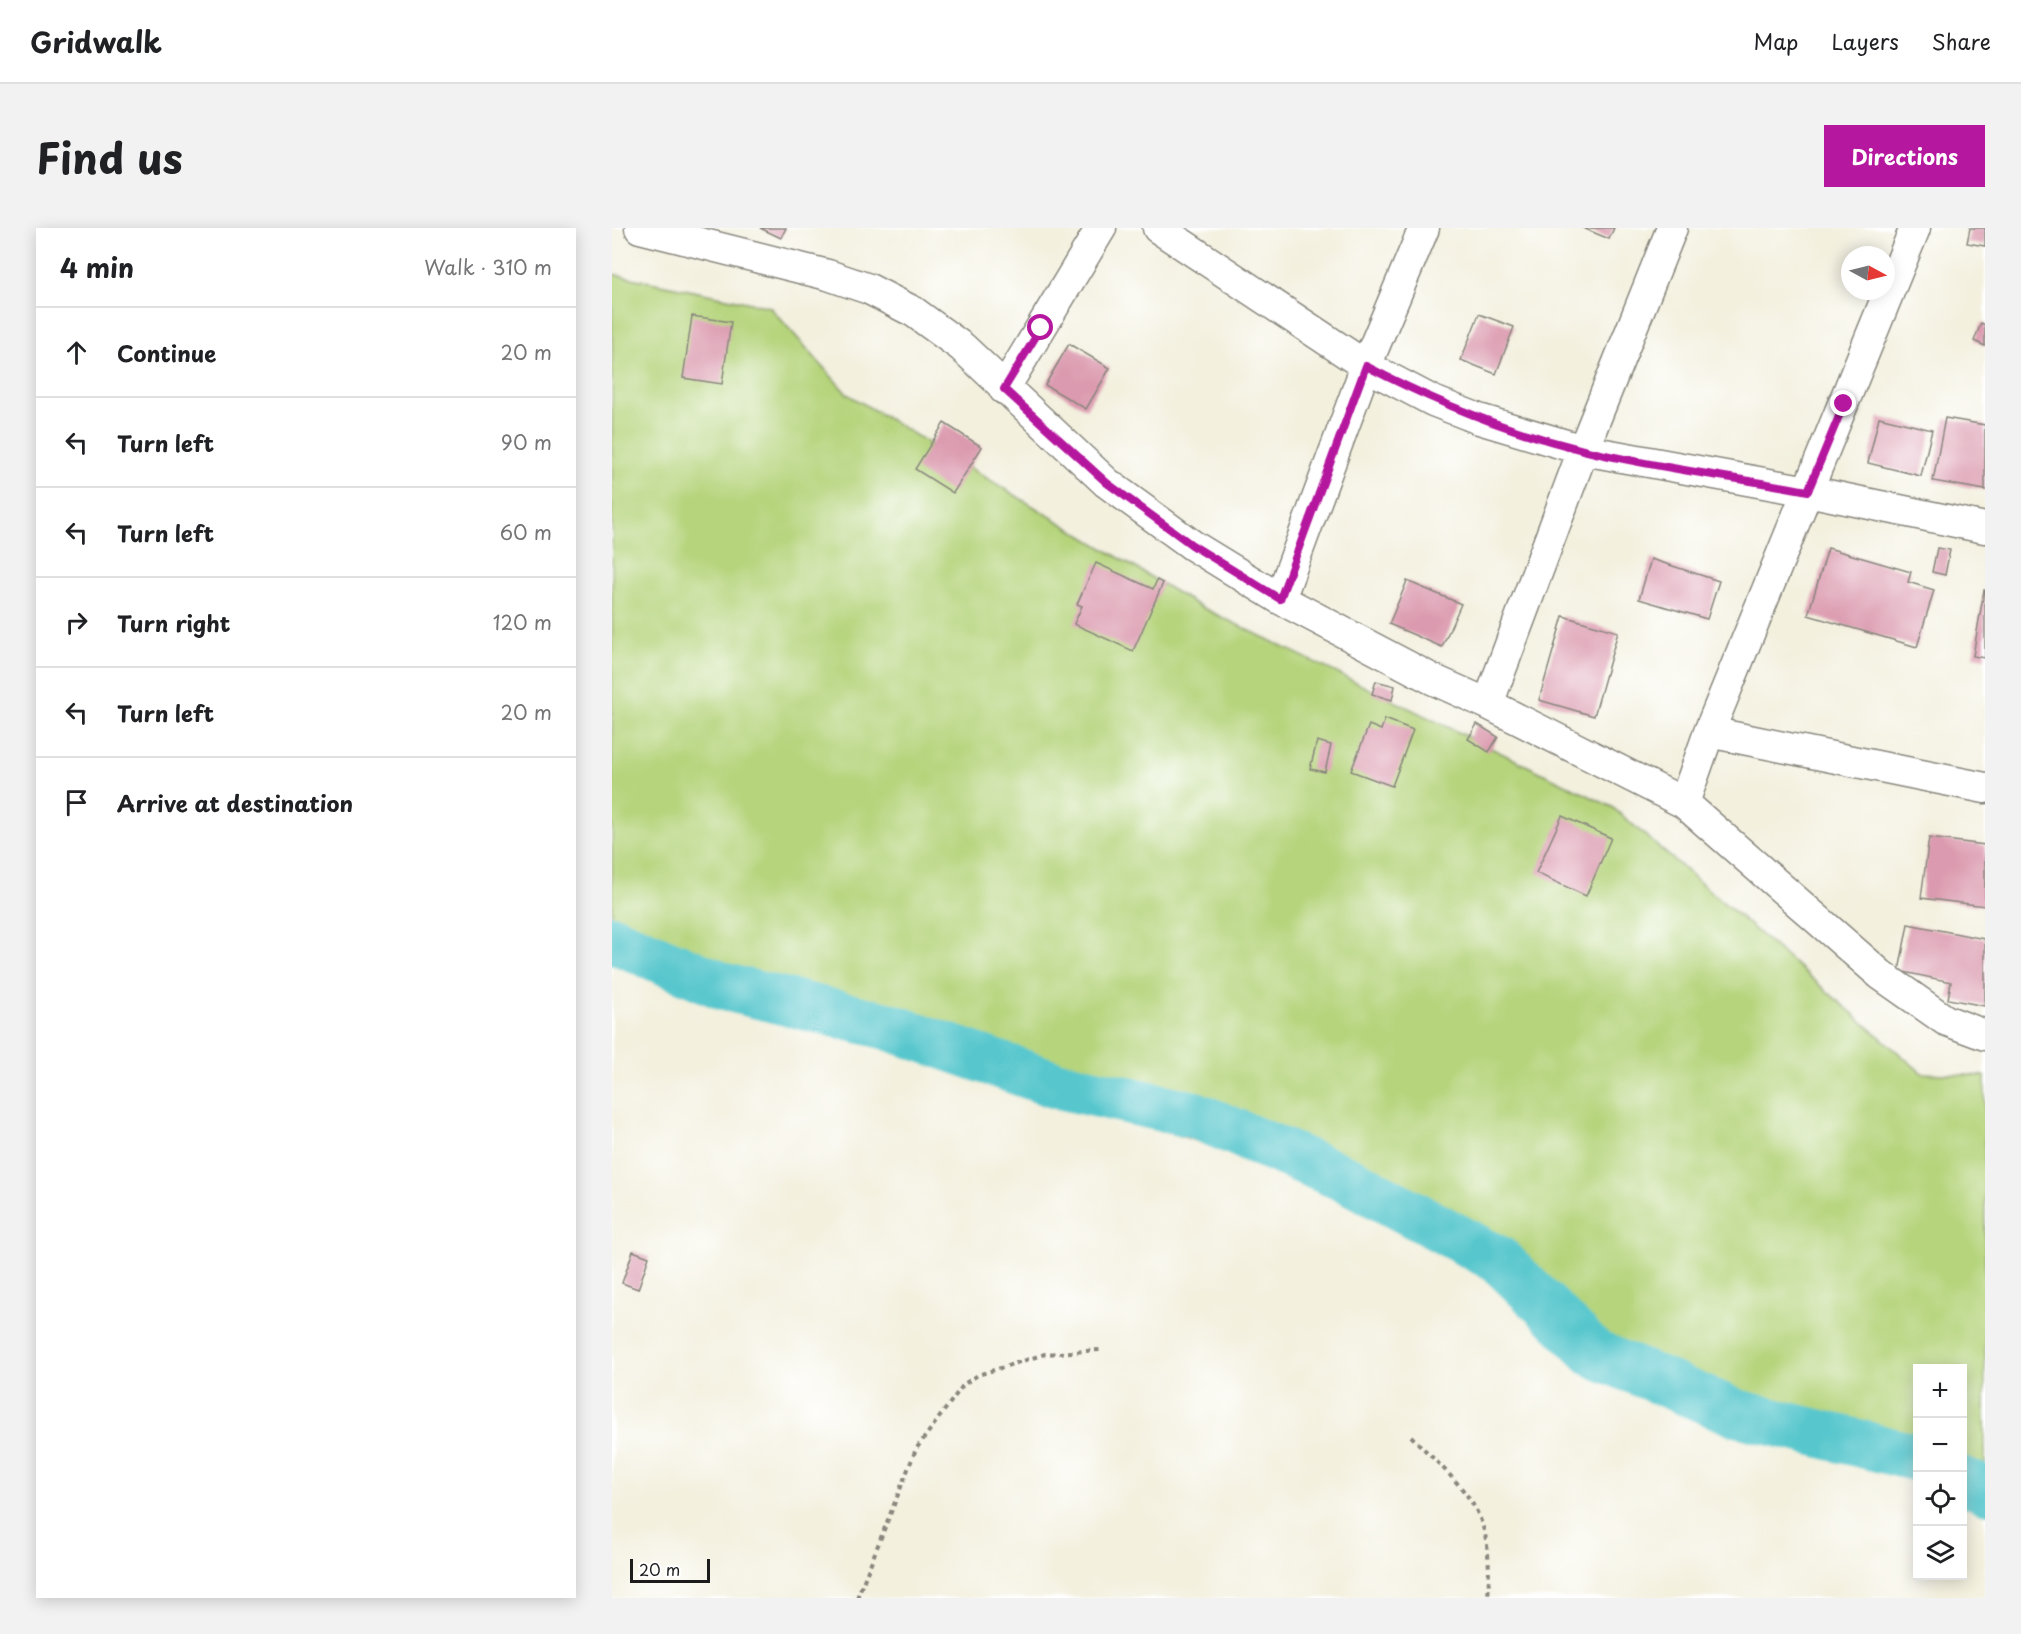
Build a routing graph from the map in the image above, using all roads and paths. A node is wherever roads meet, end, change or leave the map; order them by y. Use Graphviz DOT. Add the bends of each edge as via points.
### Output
graph roads {
  1 [pos="1101,228"];
  2 [pos="1158,228"];
  3 [pos="1424,228"];
  4 [pos="1672,228"];
  5 [pos="1915,228"];
  6 [pos="651,229"];
  7 [pos="1366,366"];
  8 [pos="1004,389"];
  9 [pos="1583,450"];
  10 [pos="1808,491"];
  11 [pos="1985,528"];
  12 [pos="1280,599"];
  13 [pos="1488,704"];
  14 [pos="1709,732"];
  15 [pos="1985,788"];
  16 [pos="1684,803"];
  17 [pos="1985,1035"];
  18 [pos="1100,1350"];
  19 [pos="1411,1436"];
  20 [pos="857,1598"];
  21 [pos="1488,1598"];
  1 -- 8 [label="street"];
  2 -- 7 [label="street"];
  3 -- 7 [label="street"];
  4 -- 9 [label="street"];
  5 -- 10 [label="street"];
  6 -- 8 [label="street" via="828,274 869,289 914,312 962,347"];
  7 -- 9 [label="street" via="1479,419"];
  7 -- 12 [label="street"];
  8 -- 12 [label="street" via="1107,483 1192,545"];
  9 -- 10 [label="street"];
  9 -- 13 [label="street"];
  10 -- 11 [label="street"];
  10 -- 14 [label="street"];
  12 -- 13 [label="street"];
  13 -- 16 [label="street"];
  14 -- 15 [label="street"];
  14 -- 16 [label="street"];
  16 -- 17 [label="street" via="1881,975 1945,1020"];
  18 -- 20 [label="path" via="1045,1354 978,1375 964,1384 916,1449"];
  19 -- 21 [label="path" via="1476,1504 1488,1541"];
}
